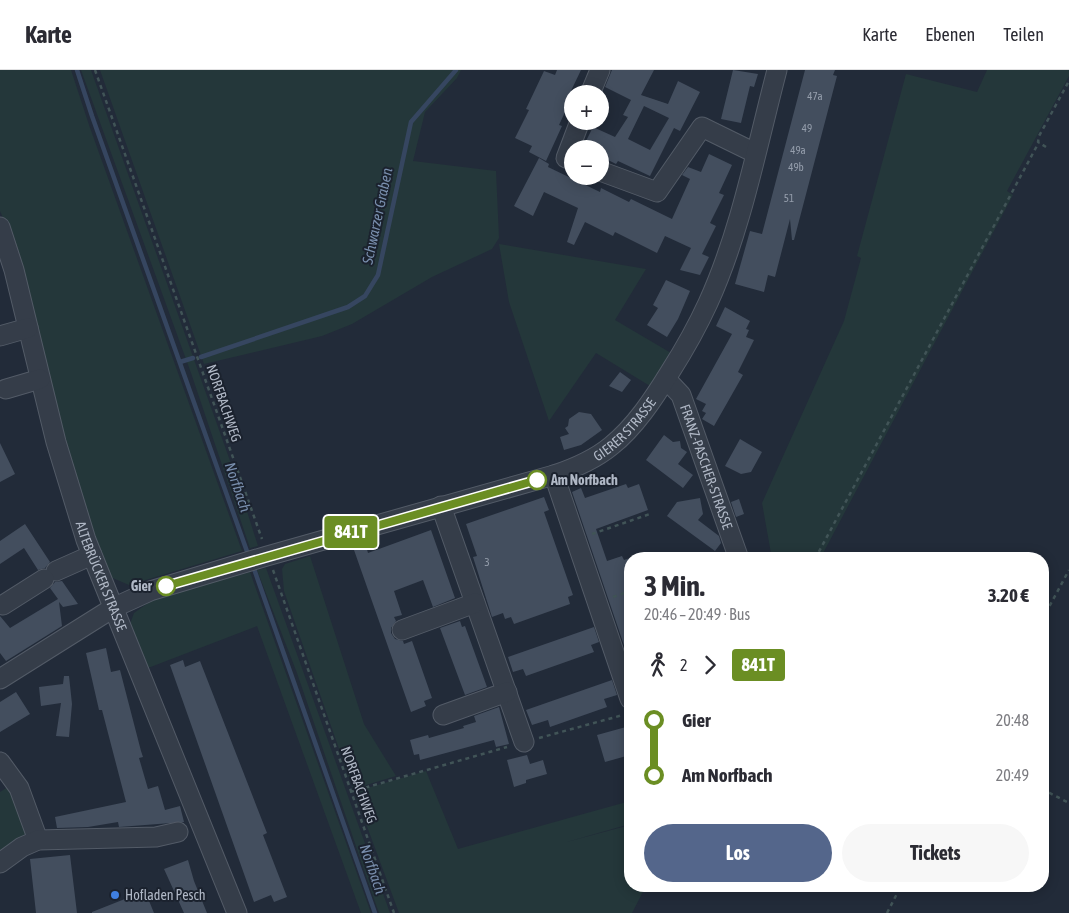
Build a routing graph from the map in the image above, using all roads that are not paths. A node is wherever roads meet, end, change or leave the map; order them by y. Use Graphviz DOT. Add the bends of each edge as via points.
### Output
graph roads {
  1 [pos="600,70"];
  2 [pos="777,70"];
  3 [pos="594,85"];
  4 [pos="755,153"];
  5 [pos="609,173"];
  6 [pos="0,227"];
  7 [pos="28,328"];
  8 [pos="0,336"];
  9 [pos="40,379"];
  10 [pos="666,379"];
  11 [pos="6,389"];
  12 [pos="554,475"];
  13 [pos="442,506"];
  14 [pos="737,552"];
  15 [pos="92,555"];
  16 [pos="476,603"];
  17 [pos="3,605"];
  18 [pos="114,608"];
  19 [pos="402,630"];
  20 [pos="0,679"];
  21 [pos="624,682"];
  22 [pos="507,692"];
  23 [pos="443,715"];
  24 [pos="524,742"];
  25 [pos="0,762"];
  26 [pos="189,828"];
  27 [pos="38,840"];
  28 [pos="0,863"];
  29 [pos="237,913"];
  1 -- 3 [label="street"];
  2 -- 4 [label="street, GIERER STRASSE"];
  4 -- 5 [label="street" via="702,127 657,192"];
  4 -- 10 [label="street, GIERER STRASSE" via="718,281 698,325"];
  6 -- 7 [label="street, ALTEBRÜCKER STRASSE"];
  7 -- 8 [label="street"];
  7 -- 9 [label="street, ALTEBRÜCKER STRASSE"];
  9 -- 11 [label="street"];
  9 -- 15 [label="street, ALTEBRÜCKER STRASSE" via="56,442"];
  10 -- 12 [label="street, GIERER STRASSE" via="630,427 612,445 578,467"];
  10 -- 14 [label="street, FRANZ-PASCHER-STRASSE" via="681,395"];
  12 -- 13 [label="street, GIERER STRASSE"];
  12 -- 21 [label="street"];
  13 -- 16 [label="street"];
  13 -- 18 [label="street, GIERER STRASSE" via="166,586"];
  15 -- 17 [label="street" via="50,575"];
  15 -- 18 [label="street, ALTEBRÜCKER STRASSE"];
  16 -- 19 [label="street"];
  16 -- 22 [label="street"];
  18 -- 20 [label="street, GIERER STRASSE"];
  18 -- 26 [label="street, ALTEBRÜCKER STRASSE"];
  22 -- 23 [label="street"];
  22 -- 24 [label="street"];
  25 -- 27 [label="street" via="19,788"];
  26 -- 27 [label="street" via="156,837"];
  26 -- 29 [label="street, ALTEBRÜCKER STRASSE"];
  27 -- 28 [label="street"];
}
